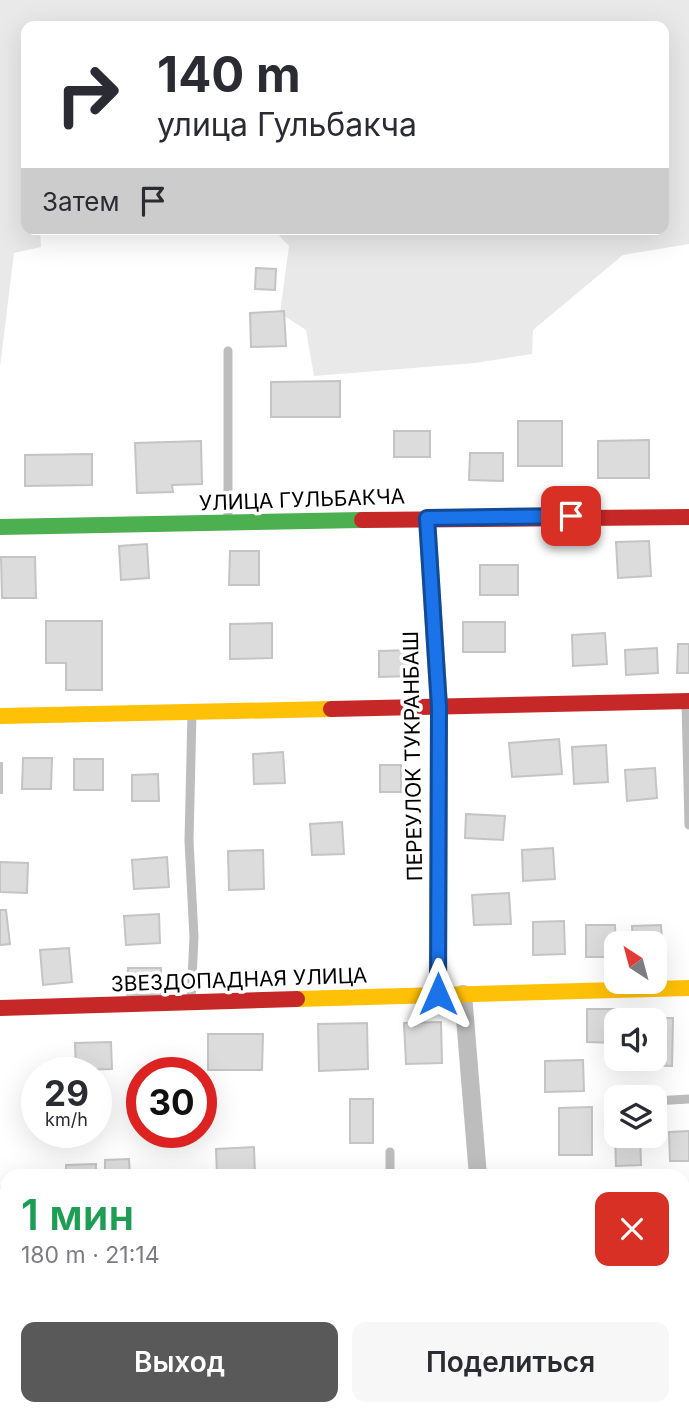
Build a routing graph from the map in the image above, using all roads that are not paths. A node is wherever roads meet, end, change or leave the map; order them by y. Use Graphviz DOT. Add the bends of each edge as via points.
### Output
graph roads {
  1 [pos="228,351"];
  2 [pos="689,517"];
  3 [pos="427,518"];
  4 [pos="228,523"];
  5 [pos="0,527"];
  6 [pos="687,701"];
  7 [pos="439,707"];
  8 [pos="192,712"];
  9 [pos="0,716"];
  10 [pos="689,825"];
  11 [pos="689,988"];
  12 [pos="438,994"];
  13 [pos="463,994"];
  14 [pos="191,1002"];
  15 [pos="0,1008"];
  16 [pos="689,1100"];
  17 [pos="667,1101"];
  18 [pos="390,1152"];
  19 [pos="390,1169"];
  20 [pos="477,1169"];
  1 -- 4 [label="lane"];
  2 -- 3 [label="street, УЛИЦА ГУЛЬБАКЧА"];
  3 -- 4 [label="street, УЛИЦА ГУЛЬБАКЧА"];
  3 -- 7 [label="street, ПЕРЕУЛОК ТУКРАНБАШ"];
  4 -- 5 [label="street, УЛИЦА ГУЛЬБАКЧА"];
  6 -- 7 [label="street"];
  6 -- 10 [label="lane"];
  7 -- 8 [label="street"];
  7 -- 12 [label="street, ПЕРЕУЛОК ТУКРАНБАШ"];
  8 -- 9 [label="street"];
  8 -- 14 [label="lane" via="188,841 194,937"];
  11 -- 13 [label="street, ЗВЕЗДОПАДНАЯ УЛИЦА"];
  12 -- 13 [label="street, ЗВЕЗДОПАДНАЯ УЛИЦА"];
  12 -- 14 [label="street, ЗВЕЗДОПАДНАЯ УЛИЦА"];
  13 -- 20 [label="street"];
  14 -- 15 [label="street, ЗВЕЗДОПАДНАЯ УЛИЦА"];
  16 -- 17 [label="lane"];
  18 -- 19 [label="lane"];
}
